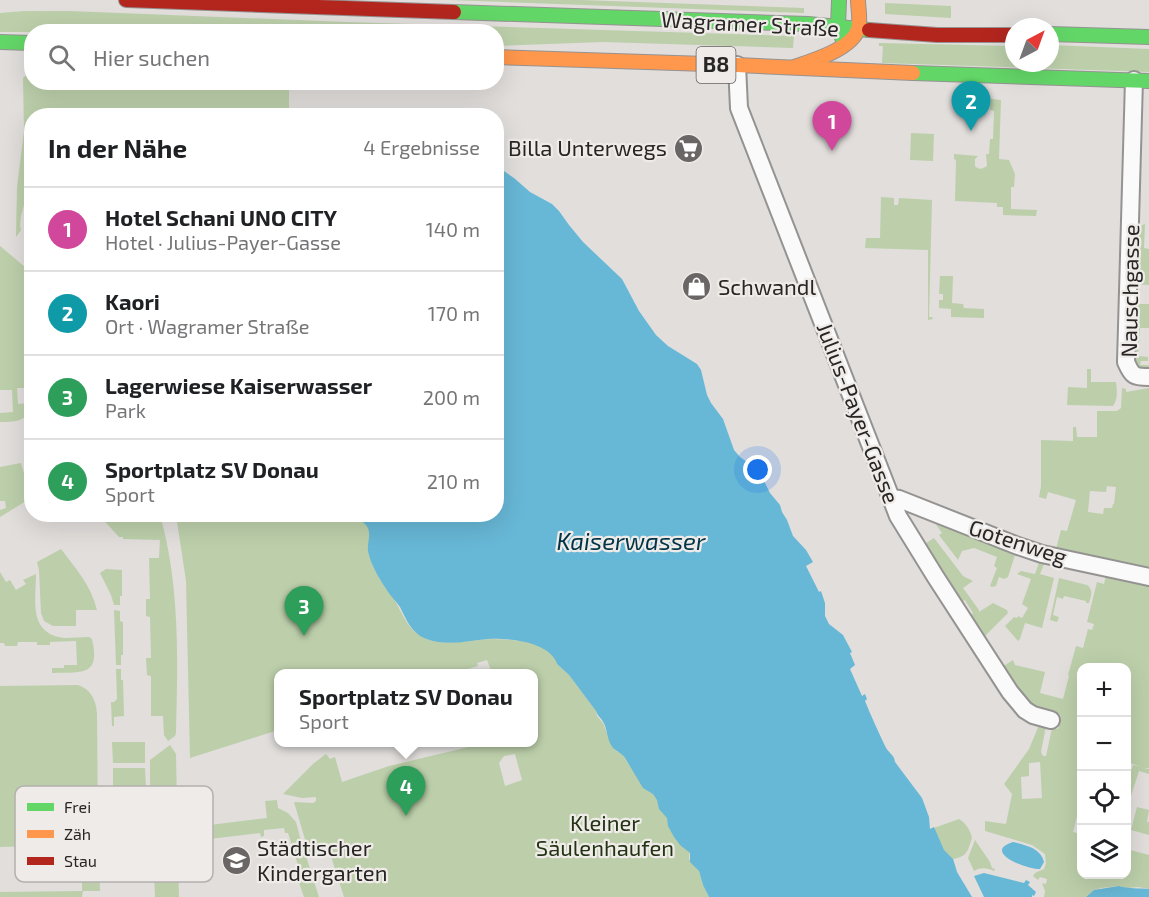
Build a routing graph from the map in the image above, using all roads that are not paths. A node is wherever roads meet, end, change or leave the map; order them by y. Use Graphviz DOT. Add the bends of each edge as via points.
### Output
graph roads {
  1 [pos="126,0"];
  2 [pos="838,0"];
  3 [pos="858,0"];
  4 [pos="838,27"];
  5 [pos="858,30"];
  6 [pos="1059,34"];
  7 [pos="1005,35"];
  8 [pos="1149,37"];
  9 [pos="0,42"];
  10 [pos="24,43"];
  11 [pos="850,53"];
  12 [pos="504,57"];
  13 [pos="737,65"];
  14 [pos="790,68"];
  15 [pos="873,72"];
  16 [pos="1142,81"];
  17 [pos="1149,377"];
  18 [pos="891,498"];
  19 [pos="1149,577"];
  20 [pos="1051,720"];
  1 -- 4 [label="main road, Wagramer Straße / B8"];
  2 -- 4 [label="main road"];
  3 -- 5 [label="main road"];
  4 -- 5 [label="main road, Wagramer Straße / B8"];
  4 -- 11 [label="main road"];
  5 -- 7 [label="main road, Wagramer Straße / B8"];
  5 -- 11 [label="main road"];
  6 -- 8 [label="main road"];
  9 -- 10 [label="main road"];
  11 -- 14 [label="main road" via="823,56"];
  11 -- 15 [label="main road"];
  12 -- 13 [label="main road, Wagramer Straße / B8"];
  13 -- 14 [label="main road, Wagramer Straße / B8"];
  13 -- 18 [label="street, Julius-Payer-Gasse" via="739,108"];
  14 -- 15 [label="main road, Wagramer Straße / B8"];
  15 -- 16 [label="main road, Wagramer Straße / B8"];
  16 -- 17 [label="street, Nauschgasse" via="1126,362 1137,377"];
  18 -- 19 [label="street, Gotenweg" via="1042,554"];
  18 -- 20 [label="street, Julius-Payer-Gasse" via="898,517 1010,692 1025,710"];
}
